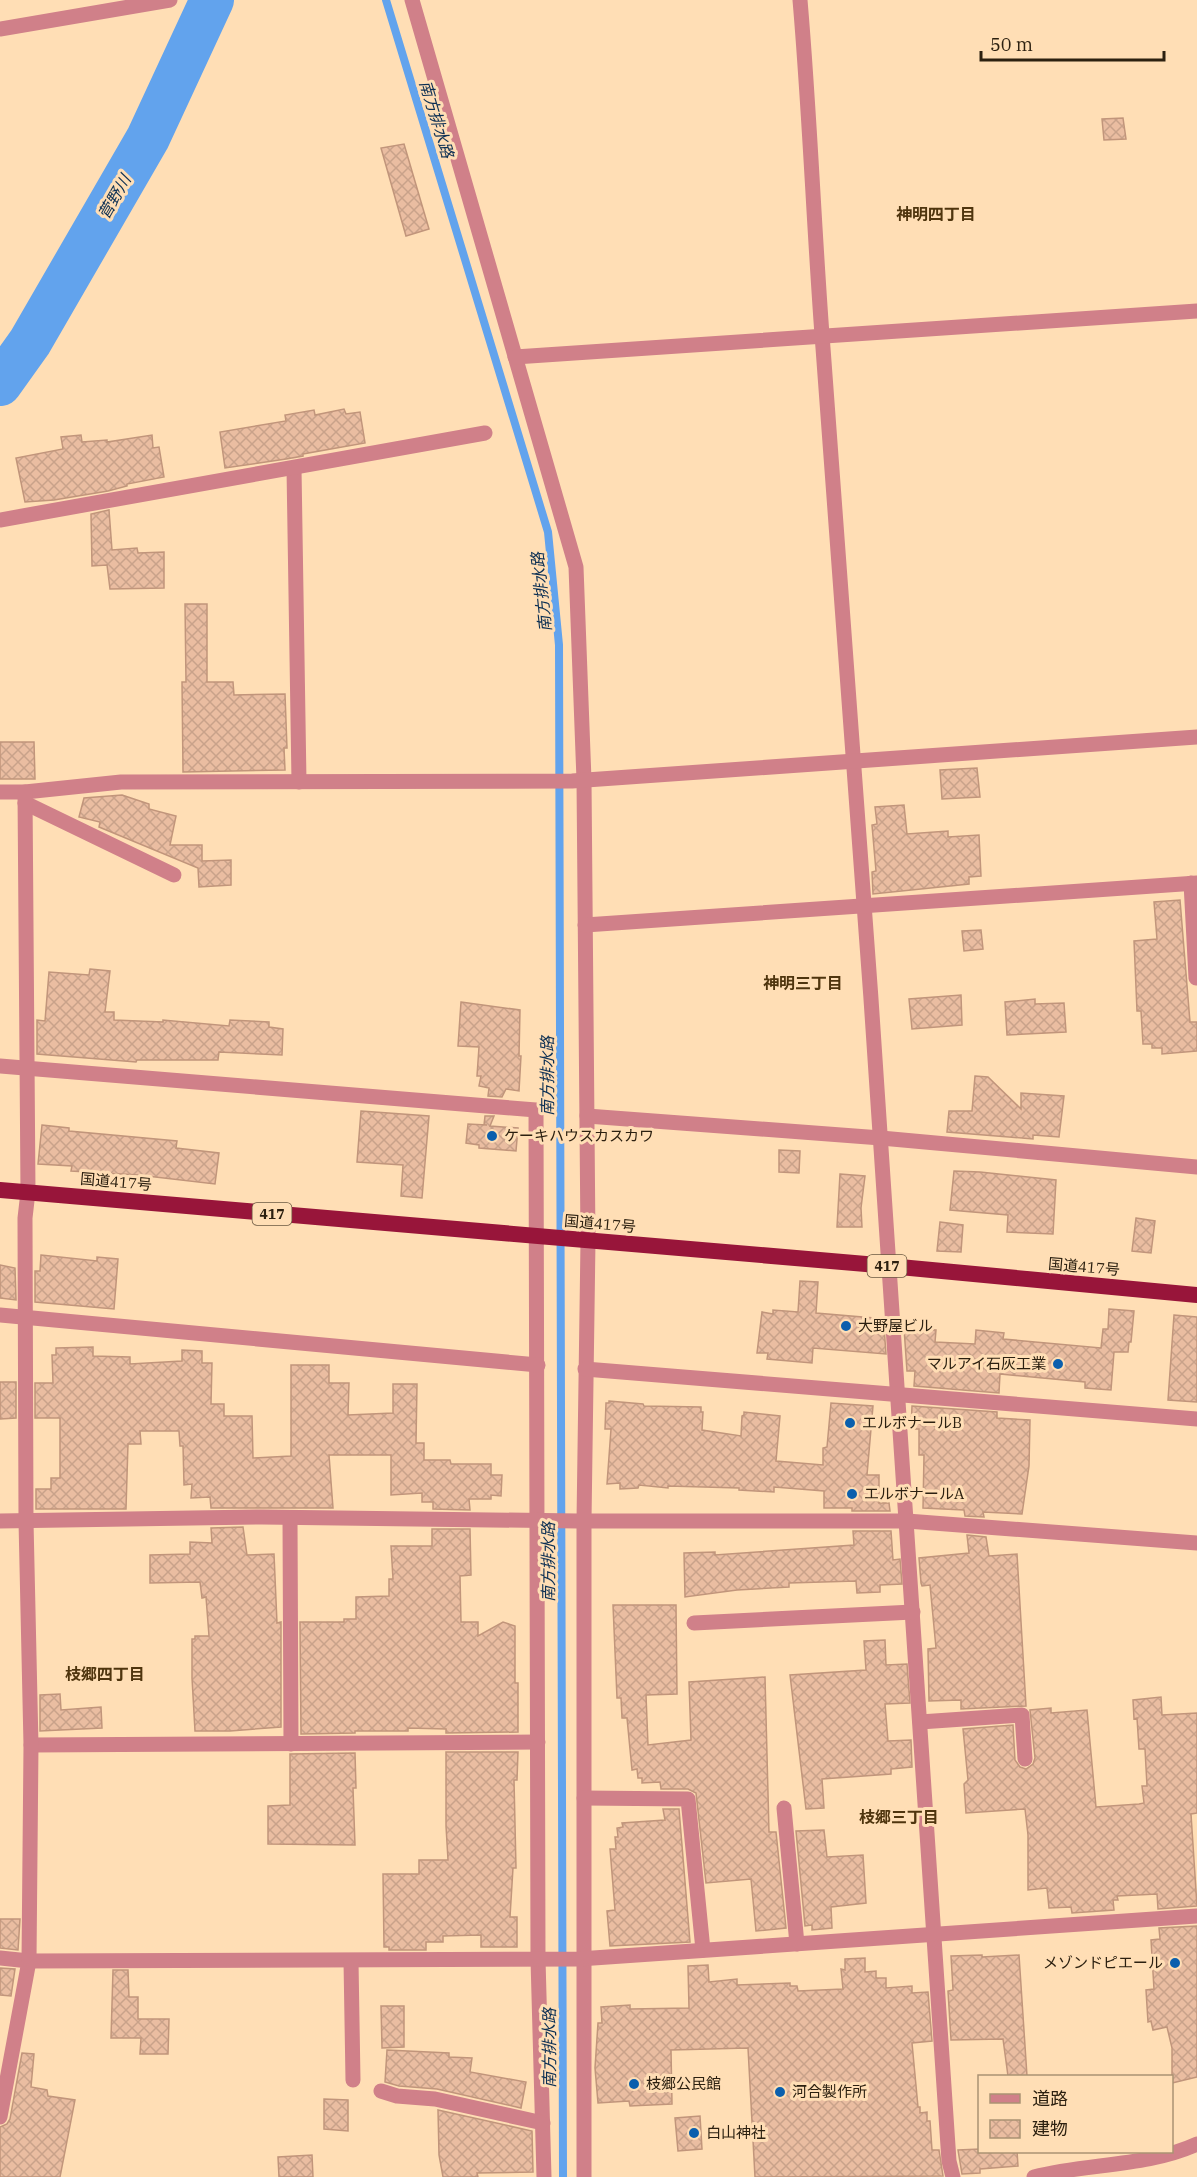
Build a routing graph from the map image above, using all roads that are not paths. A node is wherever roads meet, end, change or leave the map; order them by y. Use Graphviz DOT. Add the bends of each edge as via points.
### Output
graph roads {
  1 [pos="170,0"];
  2 [pos="176,0"];
  3 [pos="412,0"];
  4 [pos="800,0"];
  5 [pos="182,1"];
  6 [pos="0,29"];
  7 [pos="1197,311"];
  8 [pos="822,336"];
  9 [pos="515,357"];
  10 [pos="485,432"];
  11 [pos="294,468"];
  12 [pos="0,520"];
  13 [pos="1197,736"];
  14 [pos="854,760"];
  15 [pos="578,780"];
  16 [pos="299,782"];
  17 [pos="0,792"];
  18 [pos="25,798"];
  19 [pos="174,875"];
  20 [pos="1194,883"];
  21 [pos="865,905"];
  22 [pos="585,925"];
  23 [pos="1196,978"];
  24 [pos="0,1066"];
  25 [pos="27,1068"];
  26 [pos="587,1116"];
  27 [pos="881,1138"];
  28 [pos="1197,1167"];
  29 [pos="0,1190"];
  30 [pos="28,1192"];
  31 [pos="540,1237"];
  32 [pos="583,1241"];
  33 [pos="890,1266"];
  34 [pos="1197,1295"];
  35 [pos="0,1315"];
  36 [pos="26,1318"];
  37 [pos="538,1365"];
  38 [pos="585,1369"];
  39 [pos="898,1395"];
  40 [pos="1197,1419"];
  41 [pos="290,1518"];
  42 [pos="0,1521"];
  43 [pos="26,1521"];
  44 [pos="541,1521"];
  45 [pos="581,1521"];
  46 [pos="907,1521"];
  47 [pos="1197,1543"];
  48 [pos="913,1612"];
  49 [pos="694,1623"];
  50 [pos="920,1722"];
  51 [pos="538,1742"];
  52 [pos="291,1744"];
  53 [pos="31,1745"];
  54 [pos="1025,1760"];
  55 [pos="584,1798"];
  56 [pos="784,1808"];
  57 [pos="1197,1916"];
  58 [pos="935,1935"];
  59 [pos="797,1944"];
  60 [pos="703,1950"];
  61 [pos="0,1958"];
  62 [pos="581,1958"];
  63 [pos="542,1959"];
  64 [pos="29,1961"];
  65 [pos="351,1961"];
  66 [pos="353,2080"];
  67 [pos="381,2091"];
  68 [pos="0,2117"];
  69 [pos="543,2123"];
  70 [pos="1197,2144"];
  71 [pos="1173,2151"];
  72 [pos="1165,2153"];
  73 [pos="544,2177"];
  74 [pos="584,2177"];
  75 [pos="953,2177"];
  76 [pos="1034,2177"];
  1 -- 6 [label="street"];
  2 -- 5 [label="street"];
  3 -- 9 [label="street"];
  4 -- 8 [label="street"];
  7 -- 8 [label="street"];
  8 -- 9 [label="street"];
  8 -- 14 [label="street"];
  9 -- 15 [label="street" via="576,567"];
  10 -- 11 [label="street"];
  11 -- 12 [label="street"];
  11 -- 16 [label="street"];
  13 -- 14 [label="street"];
  14 -- 15 [label="street"];
  14 -- 21 [label="street"];
  15 -- 16 [label="street"];
  15 -- 22 [label="street"];
  16 -- 18 [label="street" via="122,782"];
  17 -- 18 [label="street"];
  18 -- 19 [label="street"];
  18 -- 25 [label="street"];
  20 -- 21 [label="street"];
  20 -- 23 [label="street"];
  21 -- 22 [label="street"];
  21 -- 27 [label="street"];
  22 -- 26 [label="street"];
  24 -- 25 [label="street"];
  25 -- 30 [label="street"];
  25 -- 31 [label="street" via="536,1110"];
  26 -- 27 [label="street"];
  26 -- 32 [label="street"];
  27 -- 28 [label="street"];
  27 -- 33 [label="street"];
  29 -- 30 [label="highway, 国道417号 / 417"];
  30 -- 31 [label="highway, 国道417号 / 417"];
  30 -- 36 [label="street"];
  31 -- 32 [label="highway, 国道417号 / 417"];
  31 -- 37 [label="street"];
  32 -- 33 [label="highway, 国道417号 / 417"];
  32 -- 38 [label="street"];
  33 -- 34 [label="highway, 国道417号 / 417"];
  33 -- 39 [label="street"];
  35 -- 36 [label="street"];
  36 -- 37 [label="street"];
  36 -- 43 [label="street"];
  37 -- 44 [label="street"];
  38 -- 39 [label="street"];
  38 -- 45 [label="street"];
  39 -- 40 [label="street"];
  39 -- 46 [label="street"];
  41 -- 43 [label="street"];
  41 -- 44 [label="street"];
  41 -- 52 [label="street"];
  42 -- 43 [label="street"];
  43 -- 53 [label="street"];
  44 -- 45 [label="street"];
  44 -- 51 [label="street"];
  45 -- 46 [label="street"];
  45 -- 55 [label="street"];
  46 -- 47 [label="street"];
  46 -- 48 [label="street"];
  48 -- 49 [label="street"];
  48 -- 50 [label="street"];
  50 -- 54 [label="street" via="1022,1715"];
  50 -- 58 [label="street"];
  51 -- 52 [label="street"];
  51 -- 63 [label="street"];
  52 -- 53 [label="street"];
  53 -- 64 [label="street"];
  55 -- 60 [label="street" via="688,1799"];
  55 -- 62 [label="street"];
  56 -- 59 [label="street"];
  57 -- 58 [label="street"];
  58 -- 59 [label="street"];
  58 -- 75 [label="street"];
  59 -- 60 [label="street"];
  60 -- 62 [label="street"];
  61 -- 64 [label="street"];
  62 -- 63 [label="street"];
  62 -- 74 [label="street"];
  63 -- 65 [label="street"];
  63 -- 69 [label="street"];
  64 -- 65 [label="street"];
  64 -- 68 [label="street"];
  65 -- 66 [label="street"];
  67 -- 69 [label="street"];
  69 -- 73 [label="street"];
  70 -- 71 [label="street"];
  72 -- 76 [label="street" via="1133,2162 1059,2170"];
}
